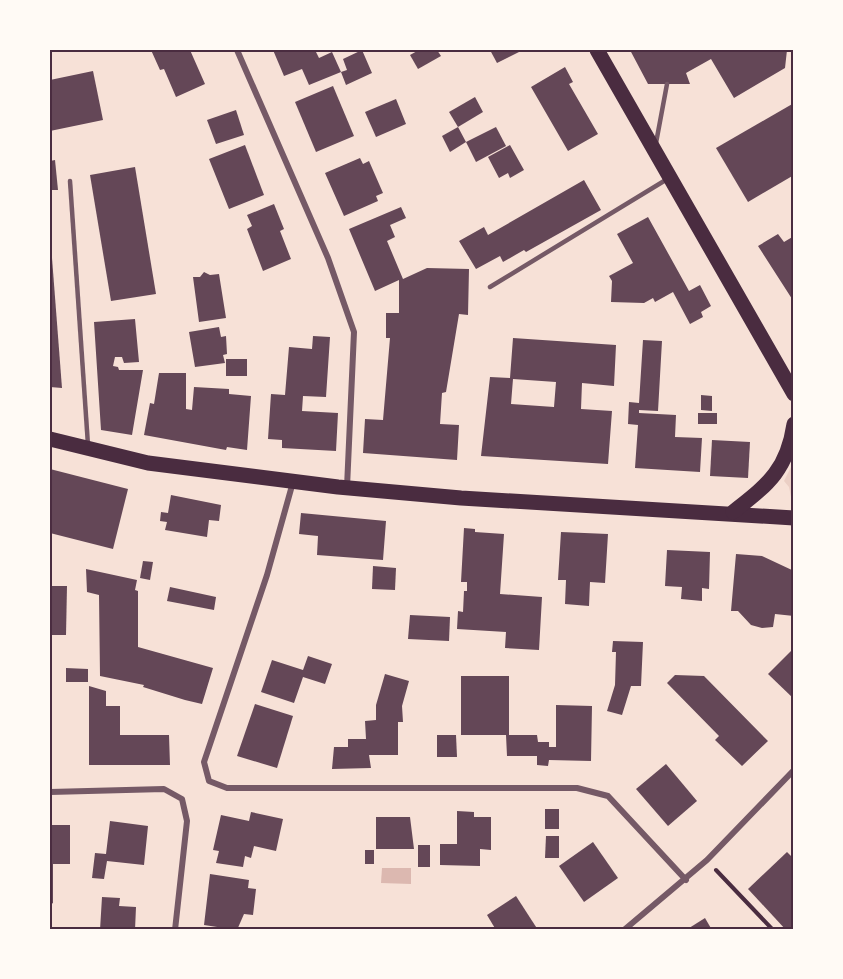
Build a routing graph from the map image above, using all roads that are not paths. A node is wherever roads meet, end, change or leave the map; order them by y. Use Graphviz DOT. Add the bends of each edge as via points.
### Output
graph roads {
  1 [pos="237,50"];
  2 [pos="597,50"];
  3 [pos="668,84"];
  4 [pos="655,148"];
  5 [pos="671,176"];
  6 [pos="70,181"];
  7 [pos="490,287"];
  8 [pos="794,394"];
  9 [pos="794,424"];
  10 [pos="50,439"];
  11 [pos="89,450"];
  12 [pos="293,482"];
  13 [pos="346,487"];
  14 [pos="733,512"];
  15 [pos="794,518"];
  16 [pos="794,770"];
  17 [pos="50,792"];
  18 [pos="686,880"];
  19 [pos="175,930"];
  20 [pos="624,930"];
  1 -- 13 [label="street" via="328,258 354,332"];
  2 -- 4 [label="main road"];
  3 -- 4 [label="lane"];
  4 -- 5 [label="main road"];
  5 -- 7 [label="lane"];
  5 -- 8 [label="main road"];
  6 -- 11 [label="lane"];
  9 -- 14 [label="main road" via="791,445 777,474"];
  10 -- 11 [label="main road"];
  11 -- 12 [label="main road" via="169,466"];
  12 -- 13 [label="main road"];
  12 -- 18 [label="street" via="267,575 204,762 209,781 228,788 577,788 609,796"];
  13 -- 14 [label="main road" via="460,498"];
  14 -- 15 [label="main road"];
  16 -- 18 [label="street"];
  17 -- 19 [label="street" via="164,789 182,799 187,821"];
  18 -- 20 [label="street"];
}
